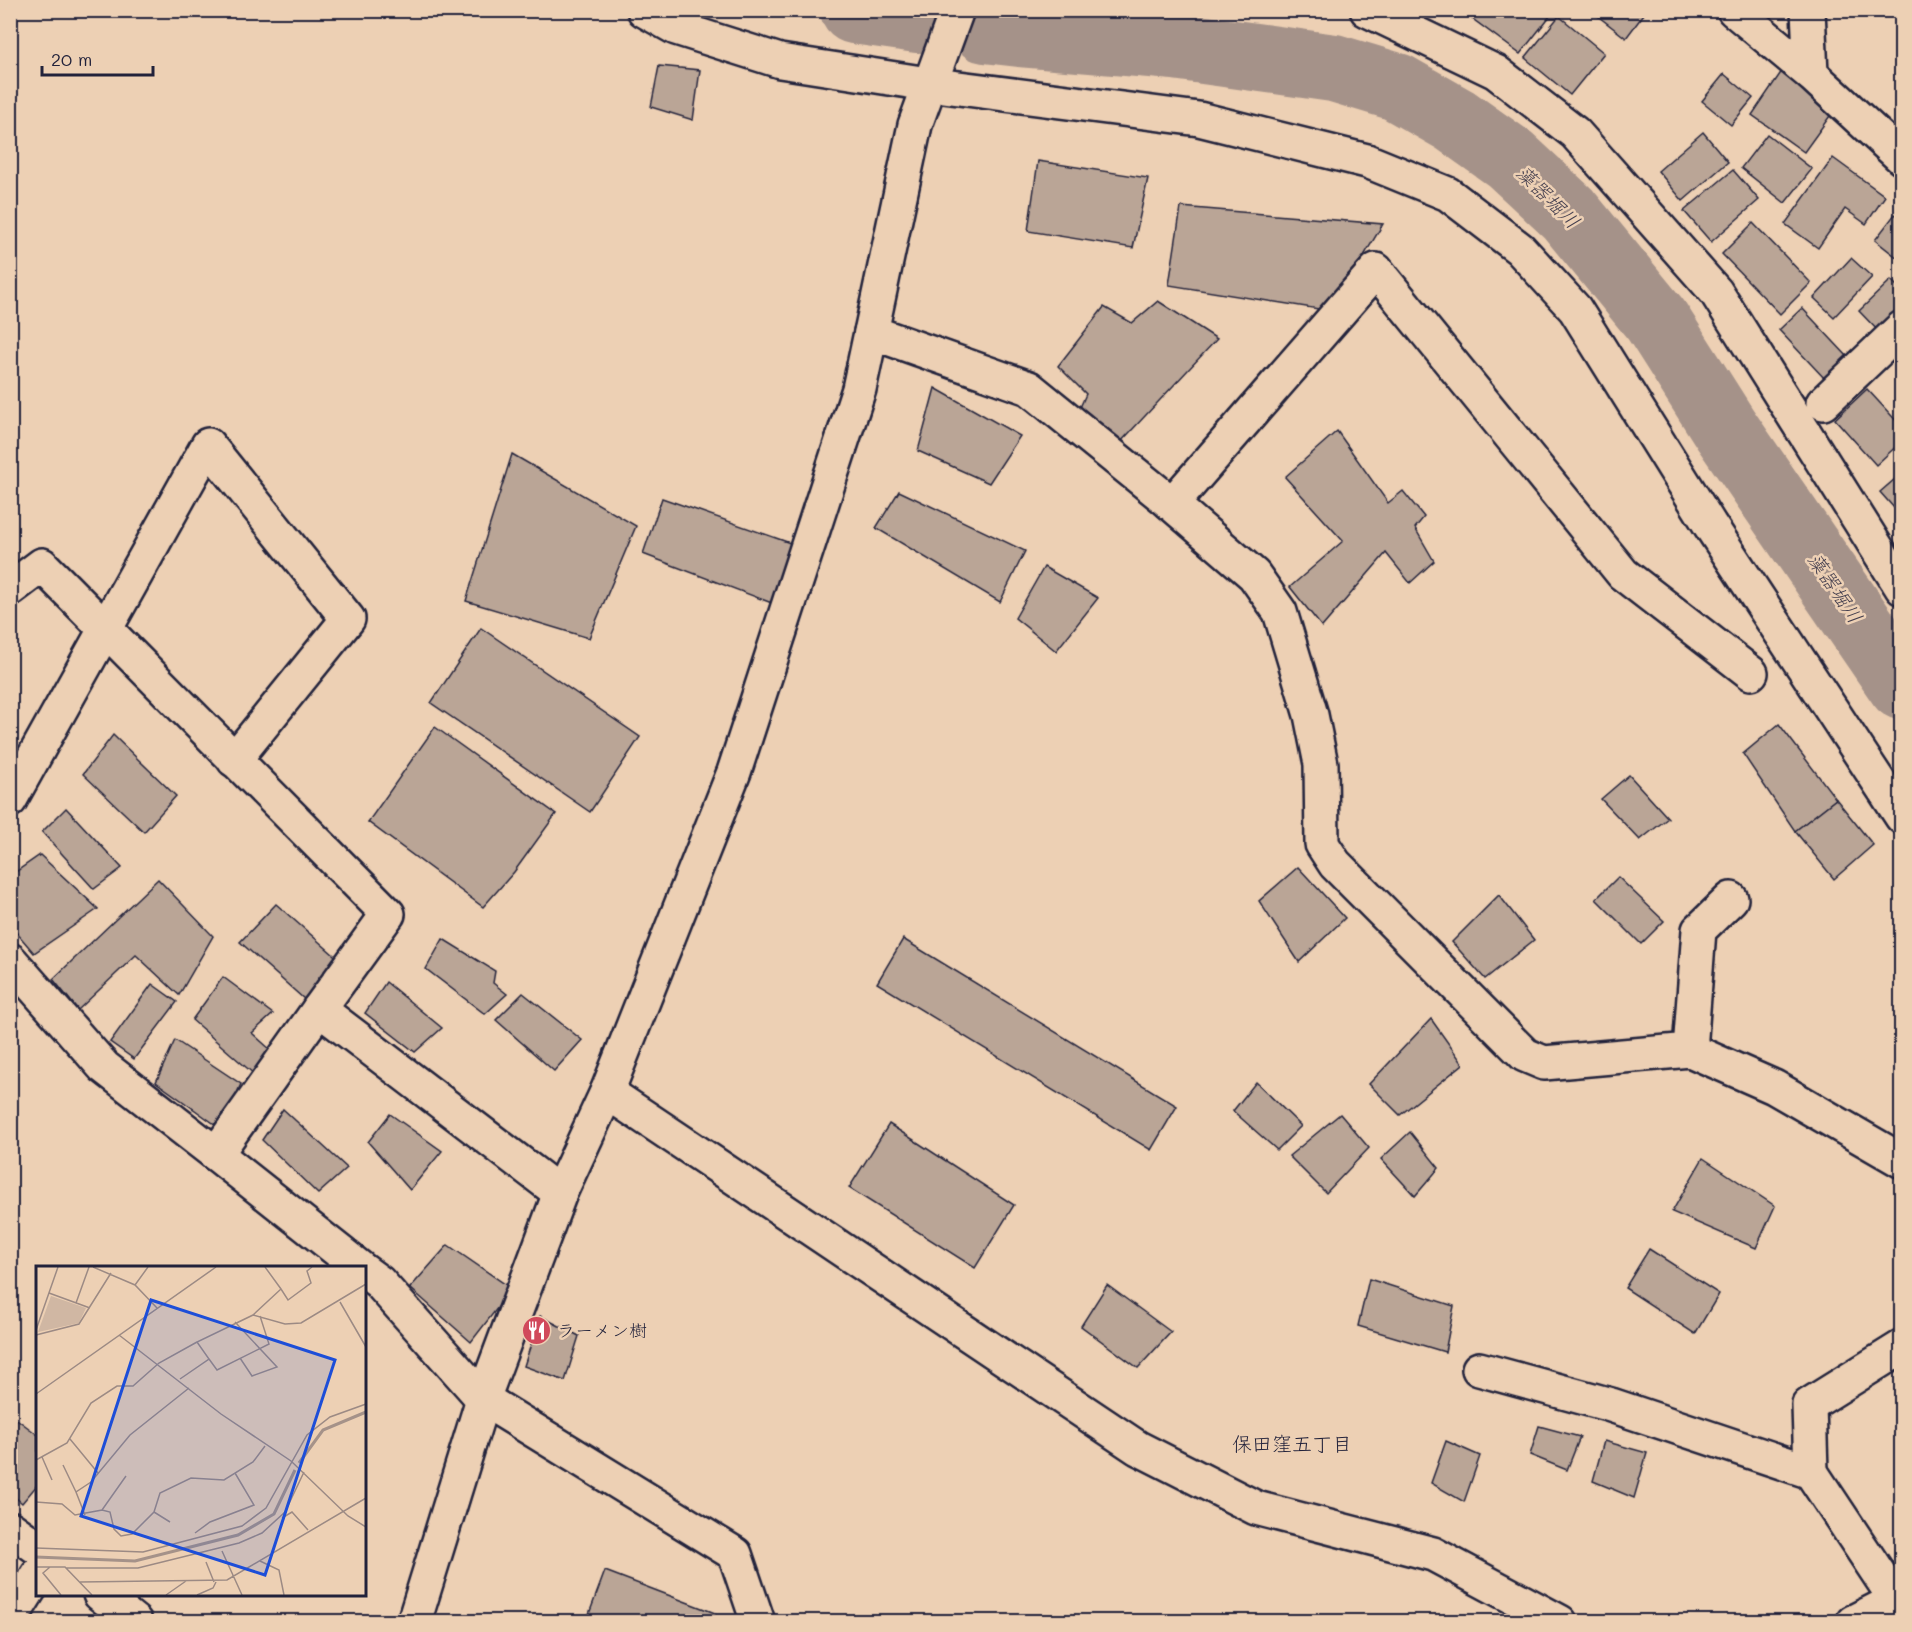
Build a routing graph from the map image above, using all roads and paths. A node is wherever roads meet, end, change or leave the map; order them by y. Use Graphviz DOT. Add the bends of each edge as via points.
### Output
graph roads {
  1 [pos="644,10"];
  2 [pos="957,10"];
  3 [pos="1367,10"];
  4 [pos="1406,10"];
  5 [pos="1734,10"];
  6 [pos="1808,10"];
  7 [pos="1460,55"];
  8 [pos="1811,74"];
  9 [pos="928,84"];
  10 [pos="1902,158"];
  11 [pos="1902,328"];
  12 [pos="871,332"];
  13 [pos="1823,403"];
  14 [pos="1172,504"];
  15 [pos="1902,588"];
  16 [pos="10,589"];
  17 [pos="105,628"];
  18 [pos="1751,674"];
  19 [pos="234,760"];
  20 [pos="10,800"];
  21 [pos="1902,817"];
  22 [pos="1731,899"];
  23 [pos="10,960"];
  24 [pos="319,1009"];
  25 [pos="1690,1050"];
  26 [pos="607,1092"];
  27 [pos="216,1154"];
  28 [pos="1902,1161"];
  29 [pos="560,1193"];
  30 [pos="357,1266"];
  31 [pos="366,1272"];
  32 [pos="1902,1347"];
  33 [pos="1479,1370"];
  34 [pos="483,1399"];
  35 [pos="1811,1472"];
  36 [pos="10,1528"];
  37 [pos="36,1547"];
  38 [pos="36,1578"];
  39 [pos="102,1596"];
  40 [pos="1899,1609"];
  41 [pos="1520,1612"];
  42 [pos="10,1620"];
  43 [pos="135,1622"];
  44 [pos="414,1622"];
  45 [pos="758,1622"];
  46 [pos="1560,1622"];
  47 [pos="1853,1622"];
  1 -- 9 [label="street" via="676,28 780,61"];
  2 -- 9 [label="street"];
  3 -- 7 [label="street"];
  4 -- 7 [label="street"];
  5 -- 8 [label="street"];
  6 -- 8 [label="street"];
  7 -- 15 [label="street" via="1496,72 1575,133 1716,292"];
  8 -- 10 [label="street"];
  9 -- 12 [label="street" via="915,125"];
  9 -- 21 [label="street" via="1199,119 1367,161 1448,194 1520,249 1575,309 1710,525"];
  11 -- 13 [label="street"];
  12 -- 14 [label="street" via="1029,388"];
  12 -- 26 [label="street" via="859,389 734,772"];
  14 -- 18 [label="street" via="1376,270 1623,574"];
  14 -- 25 [label="street" via="1254,575 1280,612 1311,715 1321,764 1322,844 1335,864 1525,1054 1544,1063"];
  16 -- 17 [label="street" via="42,565"];
  17 -- 19 [label="street"];
  17 -- 19 [label="street" via="208,444 348,620"];
  17 -- 20 [label="street"];
  19 -- 24 [label="street" via="388,914"];
  22 -- 25 [label="street" via="1699,930"];
  23 -- 27 [label="street" via="104,1067"];
  24 -- 27 [label="street"];
  24 -- 29 [label="street"];
  25 -- 28 [label="street" via="1774,1087"];
  26 -- 29 [label="street"];
  26 -- 41 [label="street" via="1138,1448 1256,1508 1433,1554"];
  27 -- 30 [label="street"];
  29 -- 34 [label="street"];
  31 -- 34 [label="street" via="379,1282"];
  32 -- 35 [label="street" via="1809,1405"];
  33 -- 35 [label="street" via="1611,1405"];
  34 -- 44 [label="street"];
  34 -- 45 [label="street" via="735,1554"];
  35 -- 40 [label="street"];
  36 -- 37 [label="street"];
  38 -- 42 [label="street"];
  39 -- 43 [label="street"];
  40 -- 47 [label="street"];
  41 -- 46 [label="street"];
}
